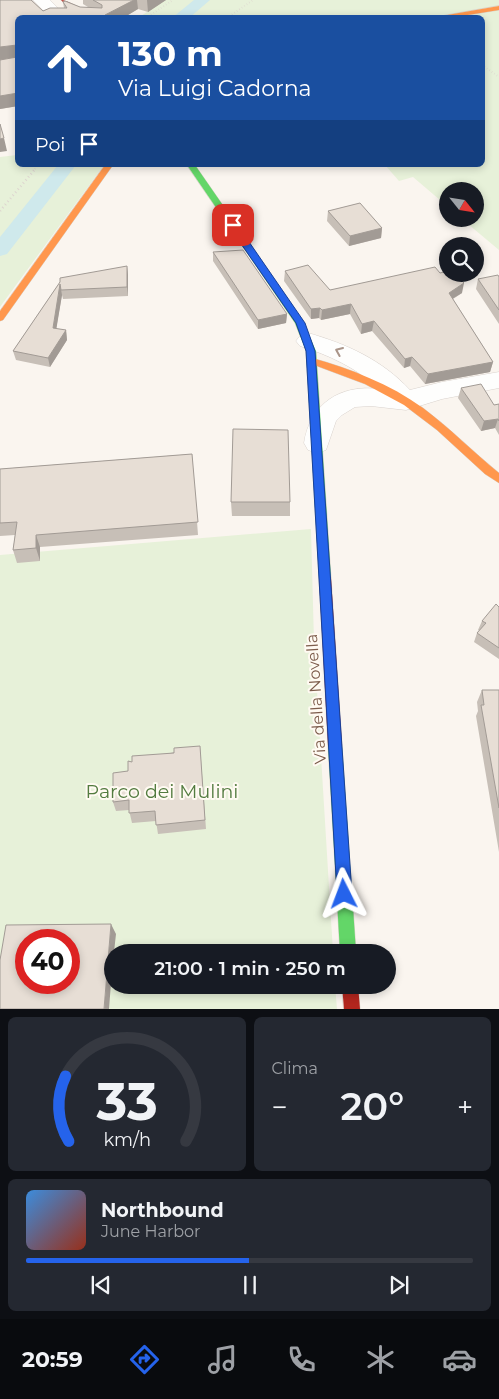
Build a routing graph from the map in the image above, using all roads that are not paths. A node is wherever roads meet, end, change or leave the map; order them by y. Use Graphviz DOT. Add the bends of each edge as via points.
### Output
graph roads {
  1 [pos="42,0"];
  2 [pos="64,0"];
  3 [pos="499,8"];
  4 [pos="57,15"];
  5 [pos="88,15"];
  6 [pos="453,15"];
  7 [pos="108,167"];
  8 [pos="192,167"];
  9 [pos="0,318"];
  10 [pos="310,351"];
  11 [pos="499,380"];
  12 [pos="405,401"];
  13 [pos="317,443"];
  14 [pos="499,479"];
  15 [pos="348,944"];
  16 [pos="351,994"];
  17 [pos="352,1009"];
  1 -- 4 [label="street"];
  2 -- 5 [label="street"];
  3 -- 6 [label="street"];
  7 -- 9 [label="street"];
  8 -- 10 [label="street" via="295,314"];
  10 -- 12 [label="street" via="326,346 363,364 395,388"];
  10 -- 13 [label="street, Via della Novella"];
  11 -- 12 [label="street"];
  12 -- 13 [label="street" via="370,397 336,406 318,429"];
  12 -- 14 [label="street"];
  13 -- 15 [label="street, Via della Novella"];
  16 -- 17 [label="street"];
}
